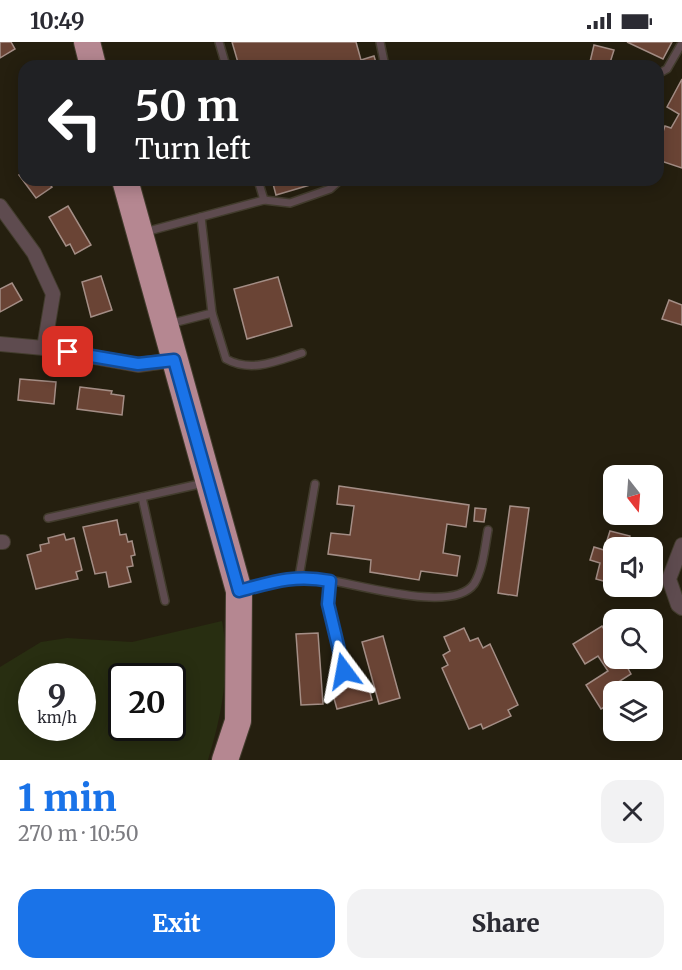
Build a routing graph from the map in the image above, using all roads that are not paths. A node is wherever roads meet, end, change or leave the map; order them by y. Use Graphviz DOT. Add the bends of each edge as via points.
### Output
graph roads {
  1 [pos="87,42"];
  2 [pos="219,42"];
  3 [pos="380,42"];
  4 [pos="682,43"];
  5 [pos="92,60"];
  6 [pos="224,60"];
  7 [pos="384,60"];
  8 [pos="664,71"];
  9 [pos="126,186"];
  10 [pos="260,186"];
  11 [pos="333,186"];
  12 [pos="264,200"];
  13 [pos="0,206"];
  14 [pos="201,217"];
  15 [pos="139,234"];
  16 [pos="212,313"];
  17 [pos="164,326"];
  18 [pos="0,344"];
  19 [pos="45,348"];
  20 [pos="302,353"];
  21 [pos="174,360"];
  22 [pos="209,482"];
  23 [pos="315,484"];
  24 [pos="142,497"];
  25 [pos="48,518"];
  26 [pos="488,530"];
  27 [pos="682,546"];
  28 [pos="299,577"];
  29 [pos="330,581"];
  30 [pos="239,591"];
  31 [pos="165,601"];
  32 [pos="682,609"];
  33 [pos="344,671"];
  34 [pos="225,760"];
  1 -- 5 [label="highway"];
  2 -- 6 [label="lane"];
  3 -- 7 [label="lane"];
  4 -- 8 [label="lane"];
  9 -- 15 [label="highway"];
  10 -- 12 [label="lane"];
  11 -- 12 [label="lane" via="290,203"];
  12 -- 14 [label="lane"];
  13 -- 19 [label="street" via="34,253 53,294"];
  14 -- 15 [label="lane"];
  14 -- 16 [label="lane"];
  15 -- 17 [label="highway"];
  16 -- 17 [label="lane"];
  16 -- 20 [label="lane" via="226,359 238,365 268,364"];
  17 -- 21 [label="highway"];
  18 -- 19 [label="street"];
  19 -- 21 [label="street" via="138,364"];
  21 -- 22 [label="highway"];
  22 -- 24 [label="lane"];
  22 -- 30 [label="highway"];
  23 -- 28 [label="lane"];
  24 -- 25 [label="lane"];
  24 -- 31 [label="lane"];
  26 -- 29 [label="lane" via="474,583 466,591 419,597"];
  27 -- 32 [label="street" via="669,579"];
  28 -- 29 [label="lane"];
  28 -- 30 [label="lane"];
  29 -- 33 [label="lane" via="328,604"];
  30 -- 34 [label="highway" via="238,721"];
}
